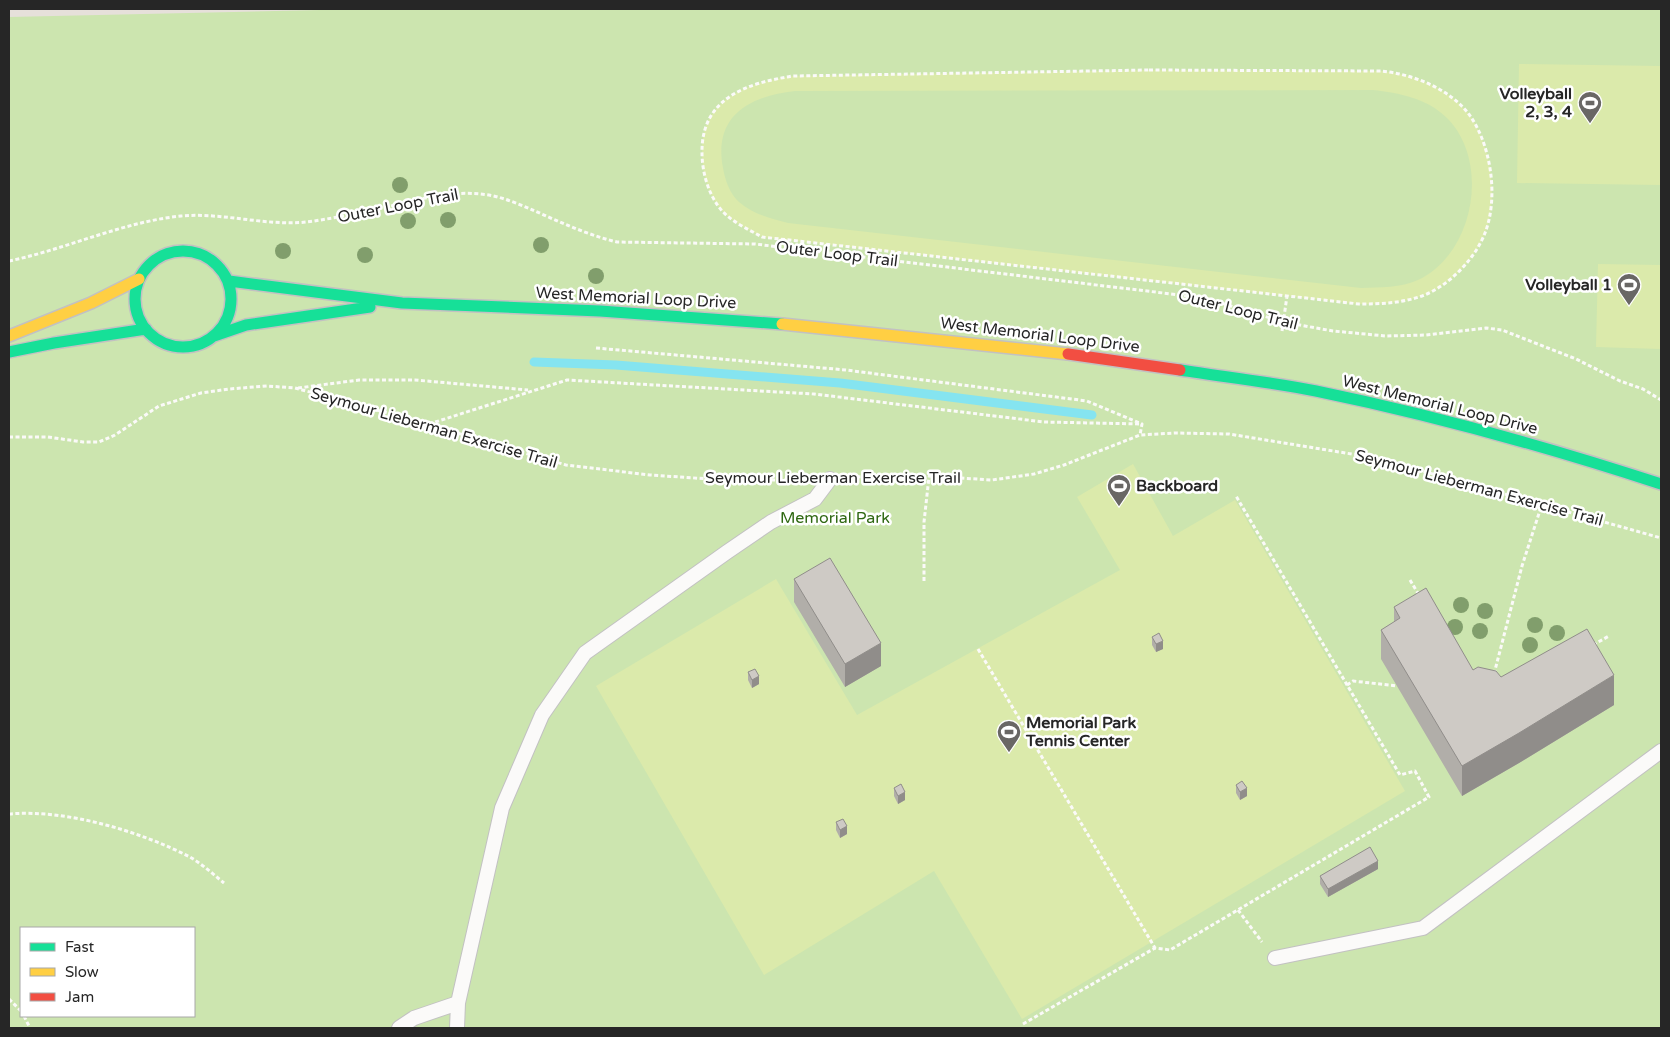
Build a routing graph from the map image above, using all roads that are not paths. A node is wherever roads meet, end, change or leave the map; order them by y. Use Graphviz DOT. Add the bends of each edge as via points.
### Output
graph roads {
  1 [pos="139,279"];
  2 [pos="229,282"];
  3 [pos="402,303"];
  4 [pos="146,329"];
  5 [pos="9,336"];
  6 [pos="214,336"];
  7 [pos="9,352"];
  8 [pos="830,479"];
  9 [pos="1661,484"];
  10 [pos="1661,751"];
  11 [pos="1275,958"];
  12 [pos="458,1003"];
  13 [pos="399,1028"];
  14 [pos="457,1028"];
  1 -- 2 [label="street" via="161,256 193,251 208,257 221,268"];
  1 -- 4 [label="street" via="136,311"];
  1 -- 5 [label="street" via="91,303"];
  2 -- 3 [label="street, West Memorial Loop Drive"];
  2 -- 6 [label="street" via="232,298 229,314"];
  3 -- 6 [label="street, West Memorial Loop Drive" via="246,325"];
  3 -- 9 [label="street, West Memorial Loop Drive" via="800,324 1161,367 1315,391 1474,427"];
  4 -- 6 [label="street" via="162,342 175,346 202,343"];
  4 -- 7 [label="street"];
  8 -- 12 [label="lane" via="815,499 771,522 585,653 542,715 502,808"];
  10 -- 11 [label="lane" via="1423,928"];
  12 -- 13 [label="lane" via="414,1018"];
  12 -- 14 [label="lane"];
}
